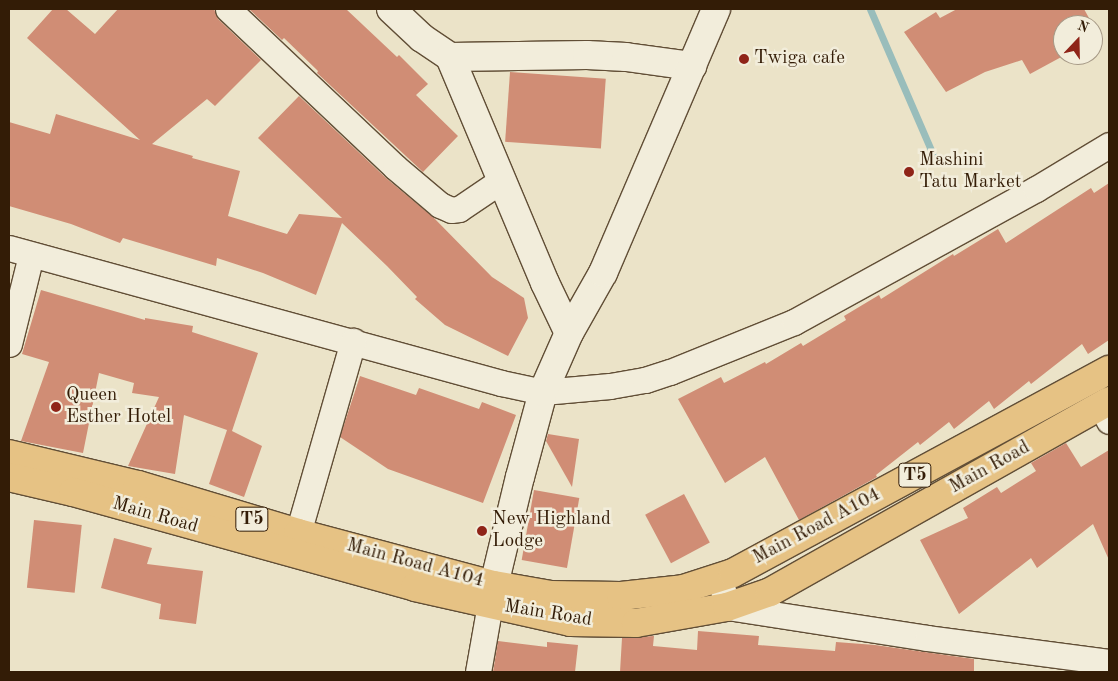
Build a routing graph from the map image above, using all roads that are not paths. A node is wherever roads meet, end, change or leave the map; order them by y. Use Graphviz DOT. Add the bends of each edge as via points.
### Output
graph roads {
  1 [pos="228,9"];
  2 [pos="391,9"];
  3 [pos="716,9"];
  4 [pos="450,57"];
  5 [pos="692,66"];
  6 [pos="1109,145"];
  7 [pos="502,180"];
  8 [pos="20,251"];
  9 [pos="569,333"];
  10 [pos="353,341"];
  11 [pos="9,344"];
  12 [pos="1109,370"];
  13 [pos="543,392"];
  14 [pos="1106,409"];
  15 [pos="9,454"];
  16 [pos="9,478"];
  17 [pos="298,533"];
  18 [pos="720,577"];
  19 [pos="492,595"];
  20 [pos="727,607"];
  21 [pos="1109,662"];
  22 [pos="478,672"];
  1 -- 7 [label="street" via="395,167 440,205 451,210 458,208"];
  2 -- 4 [label="street" via="422,38"];
  3 -- 5 [label="street"];
  4 -- 5 [label="street" via="587,55"];
  4 -- 7 [label="street"];
  5 -- 9 [label="street" via="603,273"];
  6 -- 13 [label="street" via="1036,189 784,326 645,380"];
  7 -- 9 [label="street"];
  8 -- 10 [label="street"];
  8 -- 11 [label="street"];
  9 -- 13 [label="street"];
  10 -- 13 [label="street"];
  10 -- 17 [label="street"];
  12 -- 18 [label="highway, Main Road A104 / T5"];
  13 -- 19 [label="street"];
  14 -- 20 [label="highway, Main Road / T5" via="770,592"];
  15 -- 17 [label="highway, Main Road A104 / T5" via="138,486"];
  16 -- 19 [label="highway, Main Road / T5" via="73,492 415,587"];
  17 -- 19 [label="highway, Main Road A104 / T5"];
  18 -- 19 [label="highway, Main Road A104 / T5" via="683,589 621,596"];
  18 -- 20 [label="street"];
  19 -- 20 [label="highway, Main Road / T5" via="570,622 636,623"];
  19 -- 22 [label="street"];
  20 -- 21 [label="street"];
}
